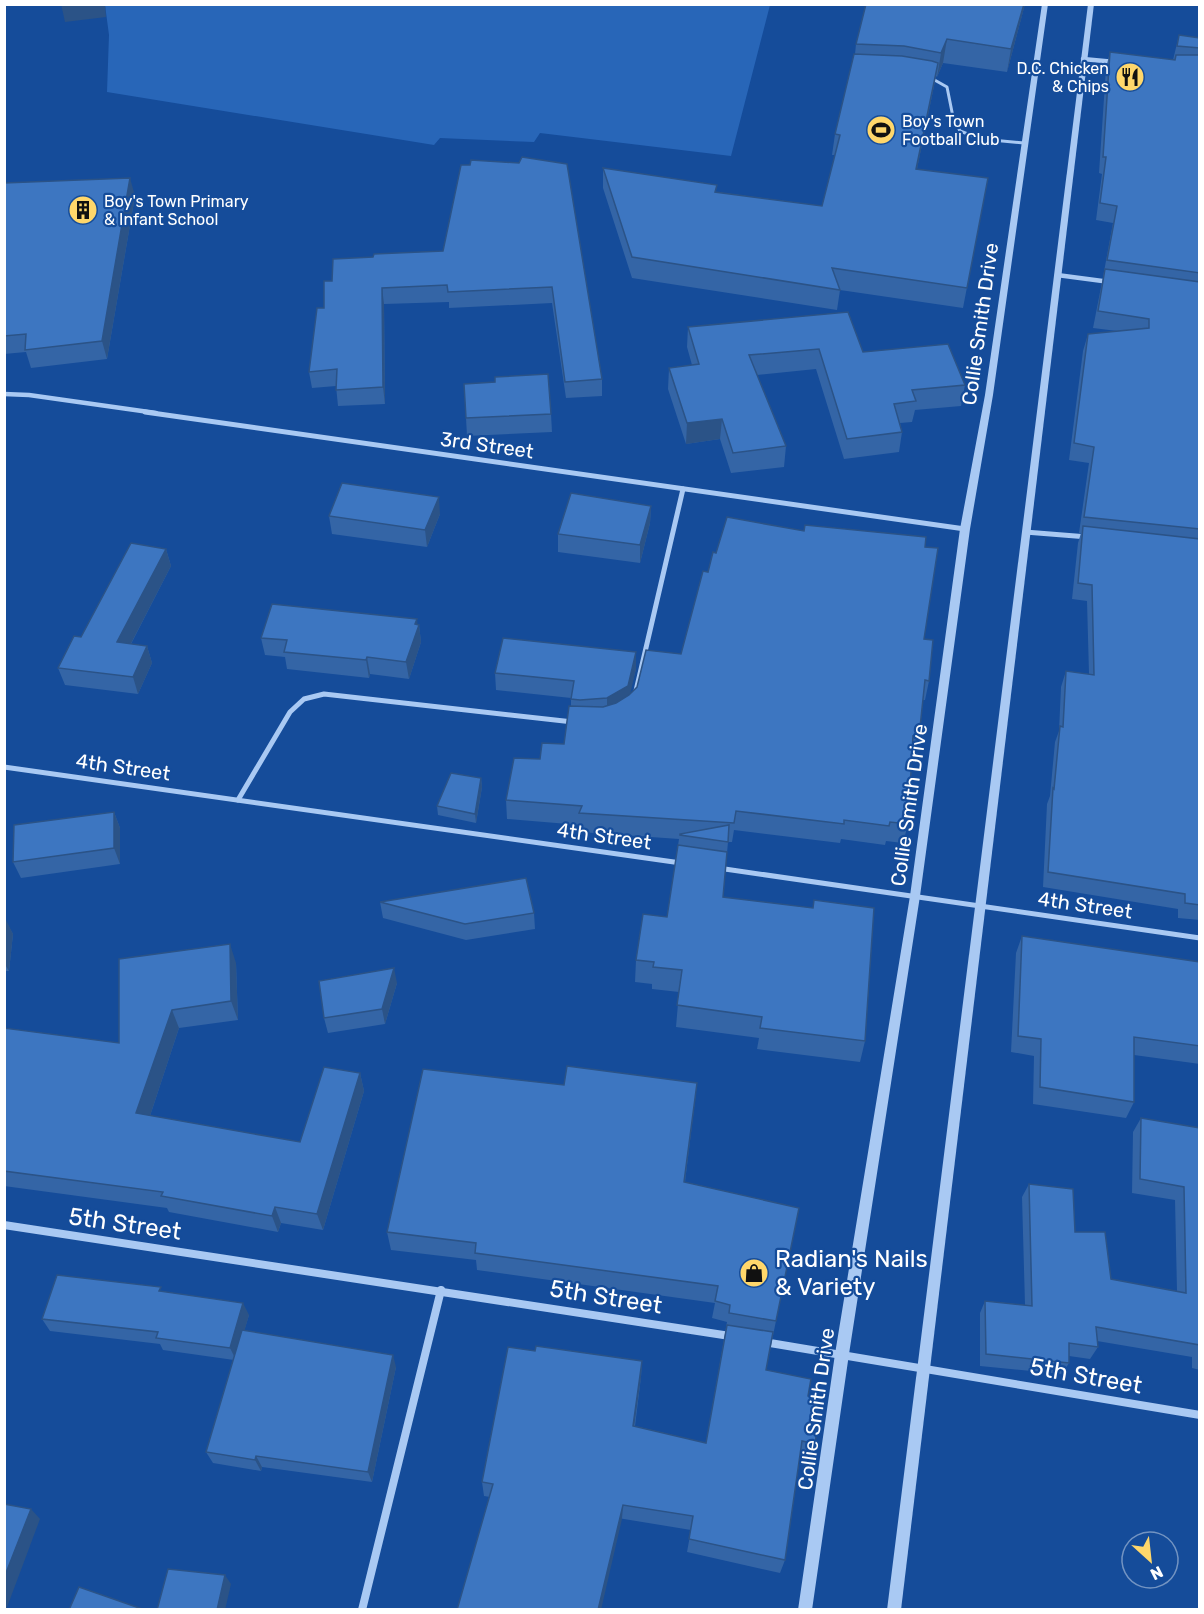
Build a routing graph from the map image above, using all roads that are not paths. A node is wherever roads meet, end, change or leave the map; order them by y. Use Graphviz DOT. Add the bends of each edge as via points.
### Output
graph roads {
  1 [pos="1045,4"];
  2 [pos="1091,4"];
  3 [pos="1083,59"];
  4 [pos="1118,62"];
  5 [pos="922,76"];
  6 [pos="1024,143"];
  7 [pos="1057,275"];
  8 [pos="1112,282"];
  9 [pos="4,394"];
  10 [pos="683,489"];
  11 [pos="965,529"];
  12 [pos="1025,532"];
  13 [pos="1093,538"];
  14 [pos="632,706"];
  15 [pos="580,722"];
  16 [pos="4,767"];
  17 [pos="238,800"];
  18 [pos="690,864"];
  19 [pos="713,868"];
  20 [pos="915,897"];
  21 [pos="981,907"];
  22 [pos="1200,938"];
  23 [pos="4,1225"];
  24 [pos="441,1290"];
  25 [pos="736,1337"];
  26 [pos="760,1341"];
  27 [pos="842,1354"];
  28 [pos="924,1367"];
  29 [pos="1200,1415"];
  30 [pos="362,1610"];
  31 [pos="805,1610"];
  32 [pos="894,1610"];
  1 -- 6 [label="street, Collie Smith Drive"];
  2 -- 3 [label="street"];
  3 -- 4 [label="street"];
  3 -- 7 [label="street"];
  5 -- 6 [label="lane" via="941,80 950,90 954,122 960,132 970,137"];
  6 -- 11 [label="street, Collie Smith Drive" via="989,395"];
  7 -- 8 [label="street"];
  7 -- 12 [label="street"];
  9 -- 10 [label="street, 3rd Street"];
  10 -- 11 [label="street, 3rd Street"];
  10 -- 14 [label="street"];
  11 -- 20 [label="street, Collie Smith Drive"];
  12 -- 13 [label="street"];
  12 -- 21 [label="street"];
  15 -- 17 [label="street" via="324,694 304,699 290,711"];
  16 -- 17 [label="street, 4th Street"];
  17 -- 18 [label="street, 4th Street"];
  19 -- 20 [label="street, 4th Street"];
  20 -- 21 [label="street, 4th Street"];
  20 -- 27 [label="street, Collie Smith Drive"];
  21 -- 22 [label="street, 4th Street"];
  21 -- 28 [label="street"];
  23 -- 24 [label="street, 5th Street"];
  24 -- 25 [label="street, 5th Street"];
  24 -- 30 [label="street"];
  26 -- 27 [label="street, 5th Street"];
  27 -- 28 [label="street, 5th Street"];
  27 -- 31 [label="street, Collie Smith Drive"];
  28 -- 29 [label="street, 5th Street"];
  28 -- 32 [label="street"];
}
